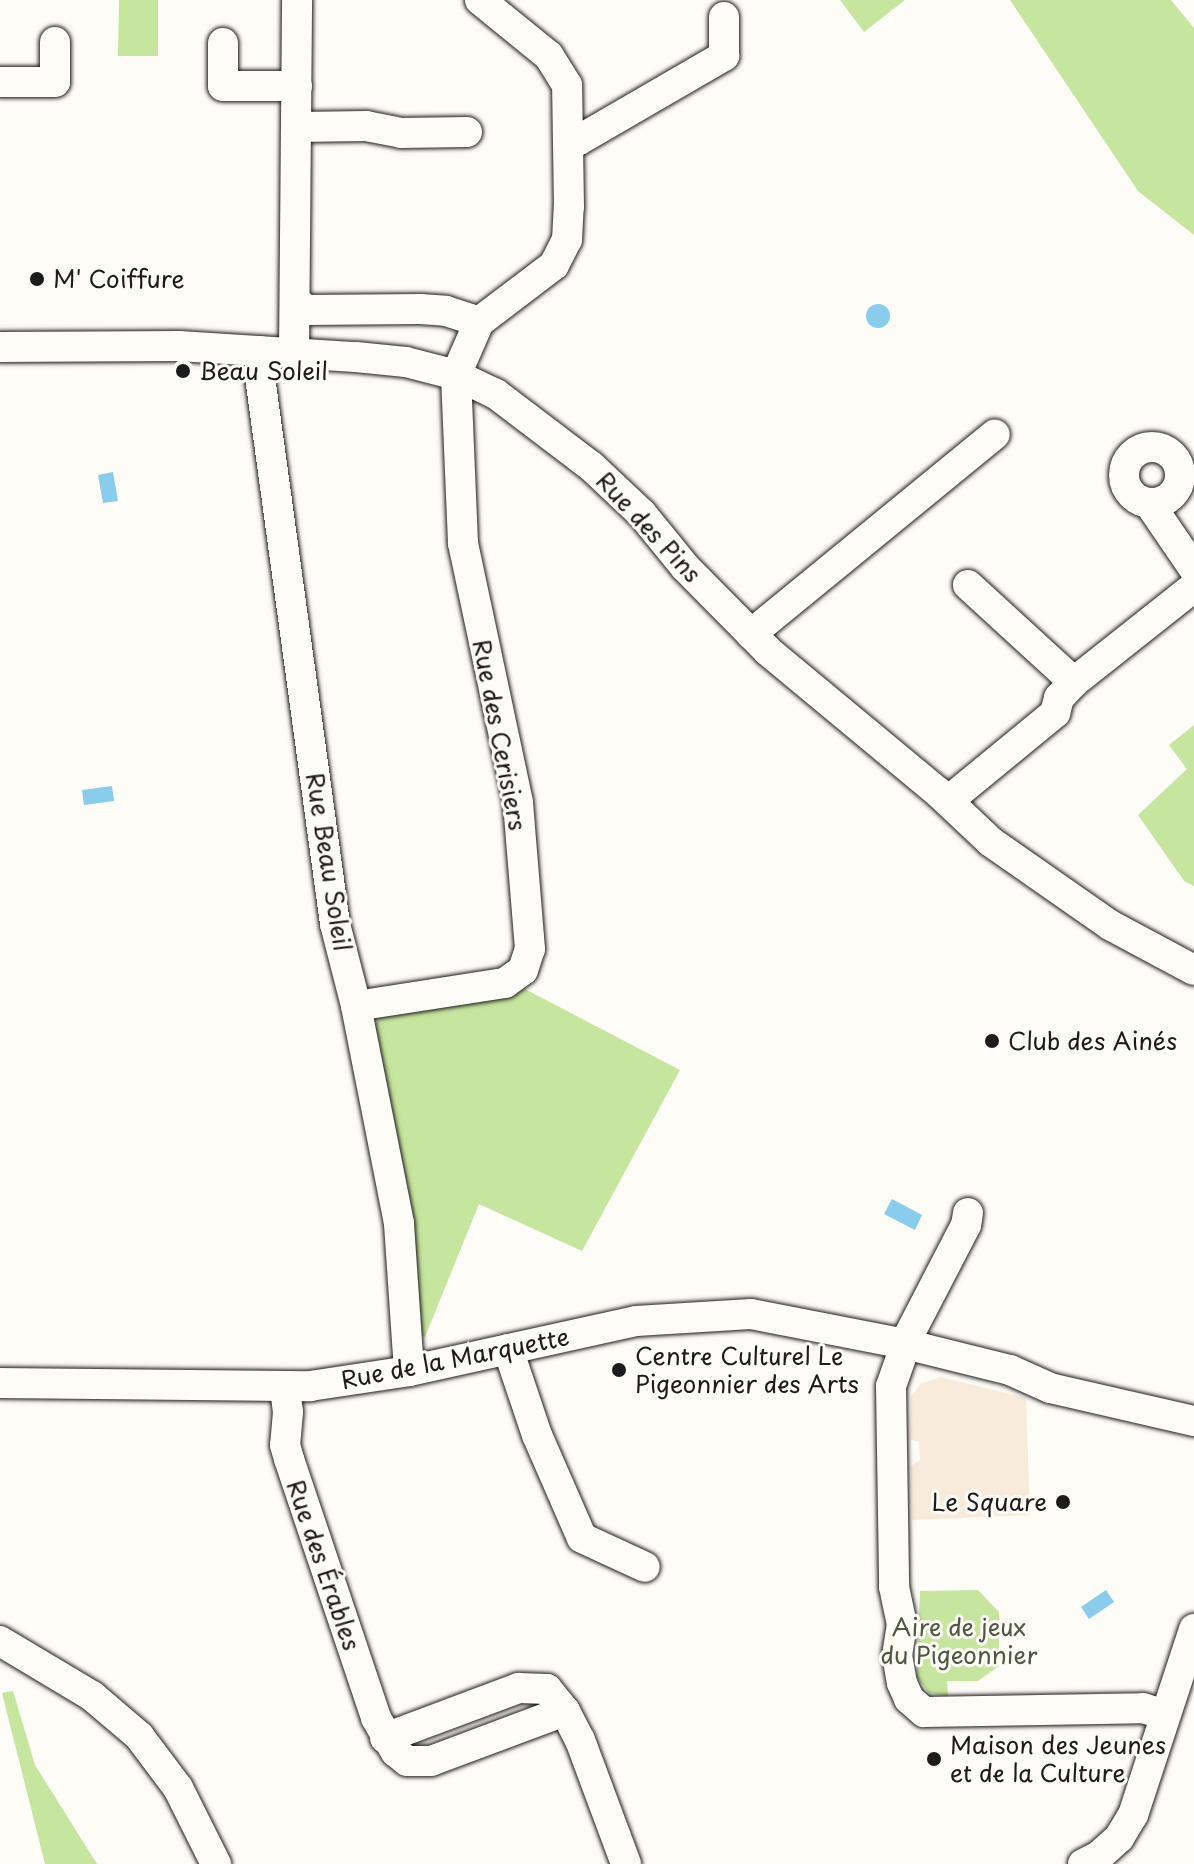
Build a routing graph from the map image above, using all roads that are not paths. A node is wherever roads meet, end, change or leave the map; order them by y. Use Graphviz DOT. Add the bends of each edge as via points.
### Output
graph roads {
  1 [pos="297,0"];
  2 [pos="480,0"];
  3 [pos="724,17"];
  4 [pos="55,42"];
  5 [pos="223,43"];
  6 [pos="0,82"];
  7 [pos="297,86"];
  8 [pos="297,127"];
  9 [pos="467,132"];
  10 [pos="568,141"];
  11 [pos="296,301"];
  12 [pos="479,322"];
  13 [pos="0,347"];
  14 [pos="260,351"];
  15 [pos="294,353"];
  16 [pos="456,375"];
  17 [pos="995,434"];
  18 [pos="1149,503"];
  19 [pos="1194,569"];
  20 [pos="968,585"];
  21 [pos="1194,587"];
  22 [pos="751,634"];
  23 [pos="1074,682"];
  24 [pos="948,801"];
  25 [pos="1194,970"];
  26 [pos="356,1006"];
  27 [pos="968,1213"];
  28 [pos="905,1344"];
  29 [pos="508,1349"];
  30 [pos="409,1371"];
  31 [pos="0,1383"];
  32 [pos="285,1388"];
  33 [pos="1194,1421"];
  34 [pos="645,1567"];
  35 [pos="1194,1629"];
  36 [pos="0,1641"];
  37 [pos="1165,1715"];
  38 [pos="620,1862"];
  39 [pos="216,1864"];
  40 [pos="1083,1864"];
  1 -- 7 [label="street"];
  2 -- 10 [label="street" via="549,56 561,73 567,85"];
  3 -- 10 [label="street" via="724,56 579,140"];
  4 -- 6 [label="street" via="55,82"];
  5 -- 7 [label="street" via="223,86"];
  7 -- 8 [label="street"];
  8 -- 9 [label="street"];
  8 -- 11 [label="street"];
  10 -- 12 [label="street" via="567,240 554,265"];
  11 -- 12 [label="street" via="306,310 420,309"];
  11 -- 15 [label="street"];
  12 -- 16 [label="street"];
  13 -- 14 [label="street, Rue des Pins" via="158,345"];
  14 -- 15 [label="street, Rue des Pins"];
  14 -- 26 [label="street, Rue Beau Soleil" via="335,924"];
  15 -- 16 [label="street, Rue des Pins" via="406,362"];
  16 -- 22 [label="street, Rue des Pins" via="496,394 591,466"];
  16 -- 26 [label="street, Rue des Cerisiers" via="463,543 518,802 530,949 523,970 505,983"];
  17 -- 22 [label="street"];
  18 -- 19 [label="street"];
  20 -- 23 [label="street"];
  21 -- 23 [label="street"];
  22 -- 24 [label="street, Rue des Pins"];
  23 -- 24 [label="street" via="1059,698 1055,713"];
  24 -- 25 [label="street, Rue des Pins" via="1028,870 1110,925"];
  26 -- 30 [label="street, Rue Beau Soleil" via="399,1224"];
  27 -- 28 [label="street"];
  28 -- 29 [label="street, Rue de la Marquette" via="780,1317 712,1314 636,1321"];
  28 -- 33 [label="street, Rue de la Marquette" via="1010,1370 1050,1388"];
  28 -- 37 [label="street" via="891,1386 894,1587 902,1624 897,1655 909,1699 924,1712 1143,1708"];
  29 -- 30 [label="street, Rue de la Marquette"];
  29 -- 34 [label="street" via="537,1435 582,1538"];
  30 -- 32 [label="street, Rue de la Marquette"];
  31 -- 32 [label="street, Rue de la Marquette"];
  32 -- 38 [label="street, Rue des Érables" via="285,1445 385,1738 407,1761 431,1761 565,1711"];
  35 -- 37 [label="street"];
  36 -- 39 [label="street" via="92,1696 139,1736 178,1788"];
  37 -- 40 [label="street" via="1133,1815 1119,1838"];
}
